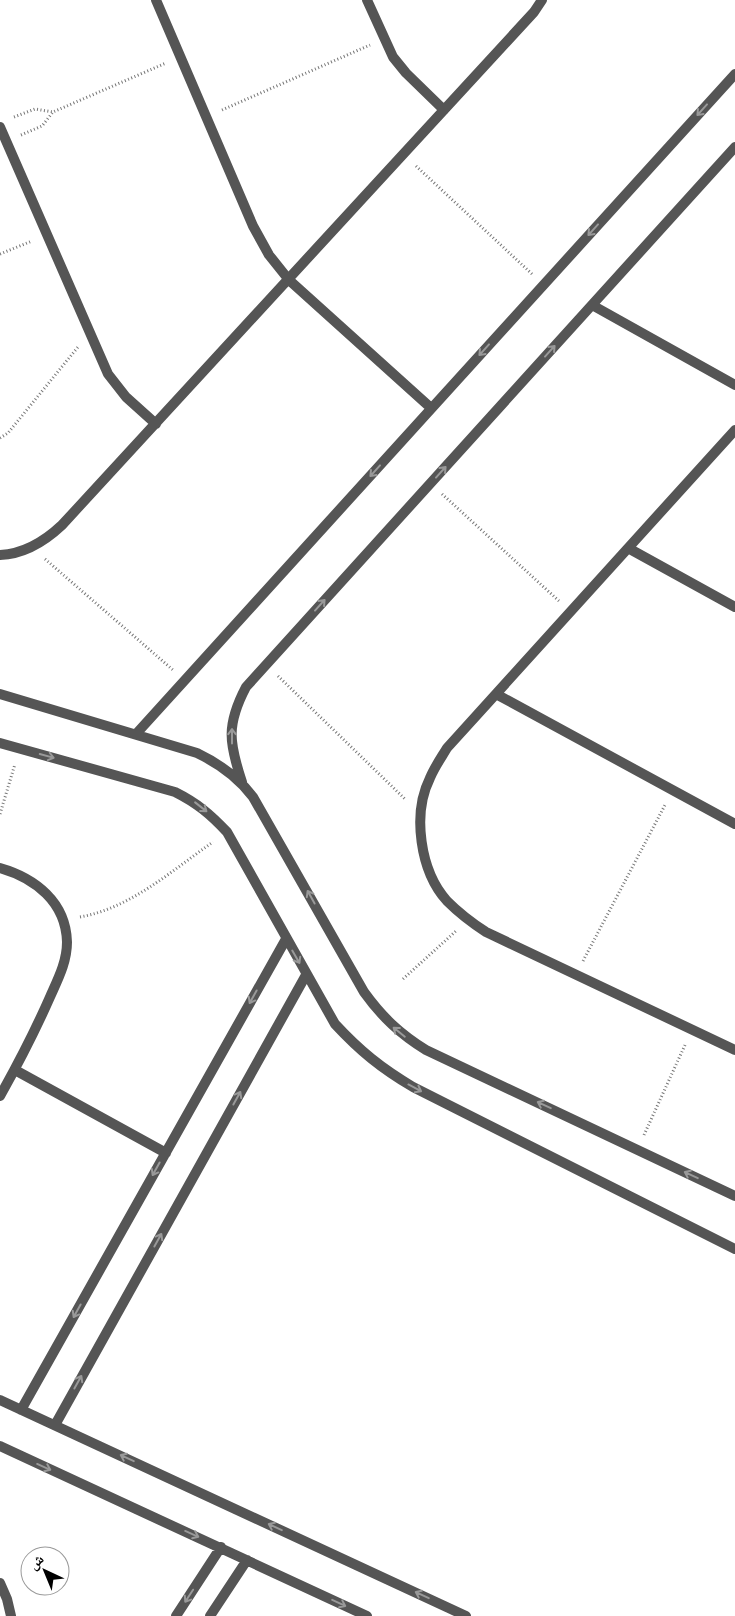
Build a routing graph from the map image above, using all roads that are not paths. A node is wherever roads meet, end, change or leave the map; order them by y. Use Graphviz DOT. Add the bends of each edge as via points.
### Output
graph roads {
  1 [pos="156,0"];
  2 [pos="367,0"];
  3 [pos="542,0"];
  4 [pos="735,74"];
  5 [pos="444,110"];
  6 [pos="0,127"];
  7 [pos="735,147"];
  8 [pos="289,280"];
  9 [pos="592,305"];
  10 [pos="735,385"];
  11 [pos="432,408"];
  12 [pos="156,424"];
  13 [pos="735,430"];
  14 [pos="628,548"];
  15 [pos="0,555"];
  16 [pos="735,607"];
  17 [pos="0,694"];
  18 [pos="496,694"];
  19 [pos="136,734"];
  20 [pos="0,743"];
  21 [pos="242,783"];
  22 [pos="735,824"];
  23 [pos="0,868"];
  24 [pos="286,939"];
  25 [pos="306,975"];
  26 [pos="735,1050"];
  27 [pos="15,1070"];
  28 [pos="0,1096"];
  29 [pos="166,1153"];
  30 [pos="735,1196"];
  31 [pos="735,1249"];
  32 [pos="0,1400"];
  33 [pos="21,1410"];
  34 [pos="55,1425"];
  35 [pos="0,1446"];
  36 [pos="221,1547"];
  37 [pos="246,1560"];
  38 [pos="0,1583"];
  39 [pos="11,1616"];
  40 [pos="176,1616"];
  41 [pos="210,1616"];
  42 [pos="367,1616"];
  43 [pos="466,1616"];
  1 -- 8 [label="street" via="260,241"];
  2 -- 5 [label="street" via="399,65"];
  3 -- 5 [label="street"];
  4 -- 11 [label="street, one-way"];
  5 -- 8 [label="street"];
  6 -- 12 [label="street" via="108,374 136,407"];
  7 -- 9 [label="street"];
  8 -- 11 [label="street"];
  8 -- 12 [label="street"];
  9 -- 10 [label="street"];
  21 -- 9 [label="street, one-way" via="231,736 238,702 246,687"];
  11 -- 19 [label="street, one-way"];
  12 -- 15 [label="street" via="48,538 18,552"];
  13 -- 14 [label="street"];
  14 -- 16 [label="street"];
  14 -- 18 [label="street"];
  17 -- 19 [label="street"];
  18 -- 22 [label="street"];
  18 -- 26 [label="street" via="447,748 429,779 420,814 422,844 430,873 446,899 486,932"];
  19 -- 21 [label="street" via="214,760"];
  20 -- 24 [label="street, one-way" via="175,792 194,802 227,832"];
  30 -- 21 [label="street, one-way" via="426,1050 391,1025 364,992 263,813"];
  23 -- 27 [label="street" via="35,883 51,899 62,919 67,941 64,964"];
  24 -- 25 [label="street, one-way"];
  24 -- 29 [label="street, one-way"];
  25 -- 31 [label="street, one-way" via="335,1024 384,1070"];
  34 -- 25 [label="street, one-way"];
  27 -- 28 [label="street"];
  27 -- 29 [label="street"];
  29 -- 33 [label="street, one-way"];
  32 -- 33 [label="street"];
  33 -- 34 [label="street"];
  43 -- 34 [label="street, one-way"];
  35 -- 36 [label="street, one-way"];
  36 -- 37 [label="street"];
  36 -- 40 [label="street, one-way"];
  37 -- 41 [label="street"];
  37 -- 42 [label="street, one-way"];
  38 -- 39 [label="street"];
}
